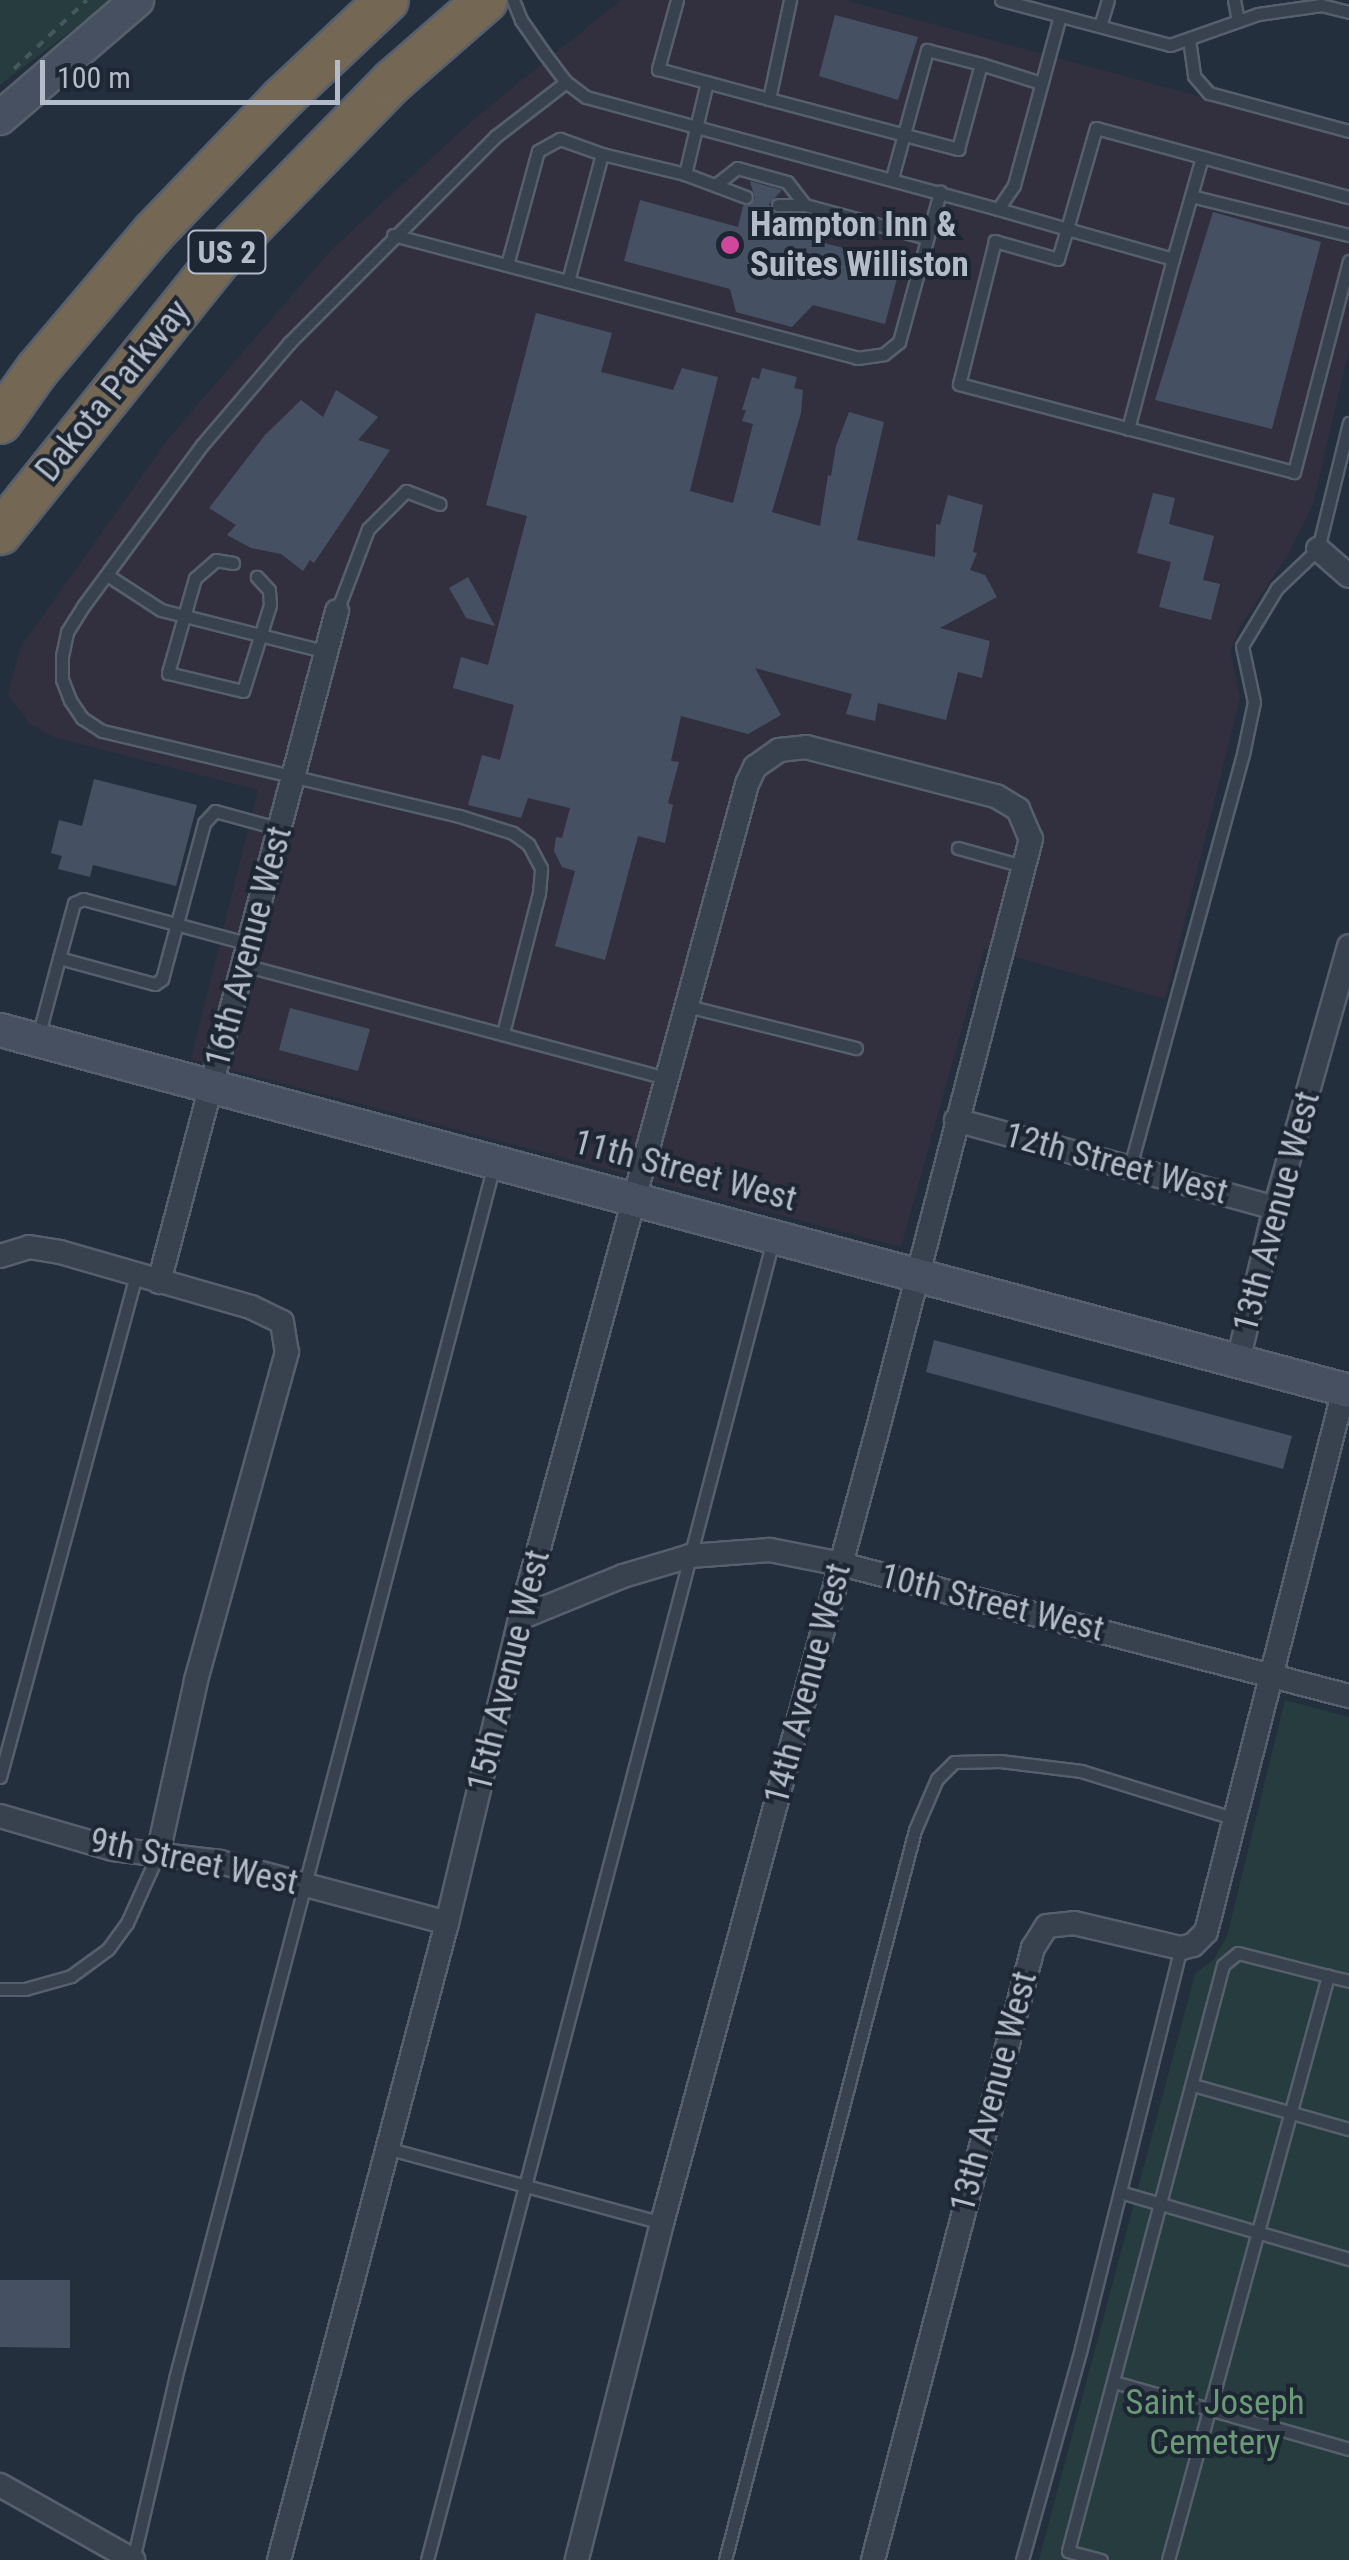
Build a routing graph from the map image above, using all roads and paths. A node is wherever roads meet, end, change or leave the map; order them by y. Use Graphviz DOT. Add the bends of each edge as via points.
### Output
graph roads {
  1 [pos="88,0"];
  2 [pos="137,0"];
  3 [pos="387,0"];
  4 [pos="486,0"];
  5 [pos="513,0"];
  6 [pos="677,0"];
  7 [pos="790,0"];
  8 [pos="1001,0"];
  9 [pos="1108,0"];
  10 [pos="1234,0"];
  11 [pos="1322,2"];
  12 [pos="1349,12"];
  13 [pos="1060,16"];
  14 [pos="1238,21"];
  15 [pos="1100,26"];
  16 [pos="1189,38"];
  17 [pos="982,64"];
  18 [pos="10,73"];
  19 [pos="566,82"];
  20 [pos="707,82"];
  21 [pos="1041,84"];
  22 [pos="769,99"];
  23 [pos="0,118"];
  24 [pos="696,128"];
  25 [pos="1349,131"];
  26 [pos="904,134"];
  27 [pos="602,154"];
  28 [pos="1202,157"];
  29 [pos="685,174"];
  30 [pos="892,178"];
  31 [pos="718,183"];
  32 [pos="940,192"];
  33 [pos="1191,196"];
  34 [pos="1349,196"];
  35 [pos="746,197"];
  36 [pos="778,205"];
  37 [pos="804,205"];
  38 [pos="998,209"];
  39 [pos="1068,229"];
  40 [pos="393,234"];
  41 [pos="1349,236"];
  42 [pos="928,238"];
  43 [pos="1172,259"];
  44 [pos="507,264"];
  45 [pos="1348,269"];
  46 [pos="568,280"];
  47 [pos="0,422"];
  48 [pos="1349,422"];
  49 [pos="1128,429"];
  50 [pos="440,504"];
  51 [pos="0,533"];
  52 [pos="1318,549"];
  53 [pos="233,563"];
  54 [pos="107,575"];
  55 [pos="1349,576"];
  56 [pos="258,577"];
  57 [pos="337,611"];
  58 [pos="183,616"];
  59 [pos="260,639"];
  60 [pos="326,652"];
  61 [pos="295,778"];
  62 [pos="747,784"];
  63 [pos="281,829"];
  64 [pos="958,848"];
  65 [pos="1026,867"];
  66 [pos="177,924"];
  67 [pos="1349,946"];
  68 [pos="247,954"];
  69 [pos="59,958"];
  70 [pos="687,1006"];
  71 [pos="0,1030"];
  72 [pos="502,1034"];
  73 [pos="37,1040"];
  74 [pos="856,1048"];
  75 [pos="668,1078"];
  76 [pos="211,1086"];
  77 [pos="956,1120"];
  78 [pos="495,1162"];
  79 [pos="1130,1167"];
  80 [pos="634,1199"];
  81 [pos="1275,1208"];
  82 [pos="774,1236"];
  83 [pos="0,1256"];
  84 [pos="916,1274"];
  85 [pos="136,1275"];
  86 [pos="159,1282"];
  87 [pos="1238,1361"];
  88 [pos="1346,1391"];
  89 [pos="690,1556"];
  90 [pos="840,1564"];
  91 [pos="520,1618"];
  92 [pos="1271,1675"];
  93 [pos="1349,1696"];
  94 [pos="0,1778"];
  95 [pos="0,1816"];
  96 [pos="1236,1819"];
  97 [pos="158,1854"];
  98 [pos="306,1885"];
  99 [pos="447,1923"];
  100 [pos="1181,1948"];
  101 [pos="1328,1976"];
  102 [pos="1349,1981"];
  103 [pos="0,1989"];
  104 [pos="1193,2085"];
  105 [pos="1290,2112"];
  106 [pos="1349,2129"];
  107 [pos="386,2148"];
  108 [pos="524,2186"];
  109 [pos="1120,2192"];
  110 [pos="1161,2204"];
  111 [pos="662,2223"];
  112 [pos="1258,2232"];
  113 [pos="1349,2259"];
  114 [pos="1114,2382"];
  115 [pos="1211,2410"];
  116 [pos="1349,2449"];
  117 [pos="0,2485"];
  118 [pos="133,2560"];
  119 [pos="279,2560"];
  120 [pos="427,2560"];
  121 [pos="577,2560"];
  122 [pos="725,2560"];
  123 [pos="873,2560"];
  124 [pos="1022,2560"];
  125 [pos="1101,2560"];
  126 [pos="1168,2560"];
  1 -- 18 [label="path"];
  2 -- 23 [label="main road"];
  3 -- 47 [label="highway, Dakota Parkway / US 2" via="154,232"];
  4 -- 51 [label="highway, Dakota Parkway / US 2" via="393,81 223,255"];
  5 -- 19 [label="lane"];
  6 -- 20 [label="lane" via="658,68"];
  7 -- 22 [label="lane"];
  8 -- 13 [label="lane"];
  9 -- 15 [label="lane"];
  10 -- 14 [label="lane"];
  11 -- 12 [label="lane"];
  11 -- 14 [label="lane"];
  13 -- 15 [label="lane"];
  13 -- 21 [label="lane"];
  14 -- 16 [label="lane"];
  15 -- 16 [label="lane" via="1170,45"];
  16 -- 25 [label="lane" via="1194,76 1209,93"];
  17 -- 21 [label="lane"];
  17 -- 26 [label="lane" via="927,50"];
  17 -- 26 [label="lane" via="958,149"];
  19 -- 24 [label="lane" via="586,97"];
  19 -- 40 [label="lane" via="496,136"];
  20 -- 22 [label="lane"];
  20 -- 24 [label="lane"];
  21 -- 38 [label="lane" via="1014,185"];
  22 -- 26 [label="lane"];
  24 -- 29 [label="lane"];
  24 -- 30 [label="lane"];
  26 -- 30 [label="lane"];
  27 -- 29 [label="lane"];
  27 -- 44 [label="lane" via="560,139 538,151"];
  27 -- 46 [label="lane"];
  28 -- 33 [label="lane"];
  28 -- 34 [label="lane"];
  28 -- 39 [label="lane" via="1096,128"];
  29 -- 31 [label="lane"];
  30 -- 32 [label="lane"];
  31 -- 35 [label="lane"];
  31 -- 37 [label="lane" via="737,168 787,182"];
  32 -- 38 [label="lane"];
  32 -- 42 [label="lane"];
  33 -- 41 [label="lane"];
  33 -- 43 [label="lane"];
  36 -- 37 [label="lane"];
  37 -- 42 [label="lane"];
  38 -- 39 [label="lane"];
  39 -- 43 [label="lane"];
  39 -- 49 [label="lane" via="1058,260 995,241 959,384"];
  40 -- 44 [label="lane"];
  40 -- 54 [label="lane" via="215,430"];
  42 -- 46 [label="lane" via="899,342 884,354 857,358"];
  43 -- 49 [label="lane"];
  44 -- 46 [label="lane"];
  45 -- 49 [label="lane" via="1294,472"];
  48 -- 52 [label="lane"];
  50 -- 57 [label="lane" via="406,492 368,529"];
  52 -- 55 [label="street"];
  52 -- 79 [label="lane" via="1277,588 1242,646 1254,702 1251,719"];
  53 -- 58 [label="lane" via="206,565"];
  54 -- 58 [label="lane" via="161,610"];
  54 -- 61 [label="lane" via="68,632 62,656 62,679 82,718 102,730"];
  56 -- 59 [label="lane" via="270,605"];
  57 -- 60 [label="street, 16th Avenue West"];
  58 -- 59 [label="lane"];
  58 -- 59 [label="lane" via="168,673 244,691"];
  59 -- 60 [label="lane"];
  60 -- 61 [label="street, 16th Avenue West"];
  61 -- 63 [label="street, 16th Avenue West"];
  61 -- 72 [label="lane" via="458,816 528,844 541,868 540,892"];
  62 -- 65 [label="street, 14th Avenue West" via="756,767 780,750 806,747 996,796 1018,810 1032,839"];
  62 -- 70 [label="street, 15th Avenue West"];
  63 -- 66 [label="lane" via="215,811 204,823"];
  63 -- 68 [label="street, 16th Avenue West"];
  64 -- 65 [label="lane"];
  65 -- 77 [label="street, 14th Avenue West"];
  66 -- 68 [label="lane"];
  66 -- 69 [label="lane" via="83,899 74,903"];
  66 -- 69 [label="lane" via="155,984"];
  67 -- 81 [label="street, 13th Avenue West"];
  68 -- 72 [label="lane"];
  68 -- 76 [label="street, 16th Avenue West"];
  69 -- 73 [label="lane"];
  70 -- 74 [label="lane"];
  70 -- 75 [label="street, 15th Avenue West"];
  71 -- 73 [label="main road, 11th Street West"];
  72 -- 75 [label="lane"];
  73 -- 76 [label="main road, 11th Street West"];
  75 -- 80 [label="street, 15th Avenue West"];
  76 -- 78 [label="main road, 11th Street West"];
  76 -- 86 [label="street, 16th Avenue West"];
  77 -- 79 [label="street, 12th Street West"];
  77 -- 84 [label="street, 14th Avenue West"];
  78 -- 80 [label="main road, 11th Street West"];
  78 -- 98 [label="lane"];
  79 -- 81 [label="street, 12th Street West"];
  80 -- 82 [label="main road, 11th Street West"];
  80 -- 91 [label="street, 15th Avenue West"];
  81 -- 87 [label="street, 13th Avenue West"];
  82 -- 84 [label="main road, 11th Street West"];
  82 -- 89 [label="lane"];
  83 -- 85 [label="street" via="29,1247"];
  84 -- 87 [label="main road, 11th Street West"];
  84 -- 90 [label="street, 14th Avenue West"];
  85 -- 86 [label="street"];
  85 -- 94 [label="lane"];
  86 -- 97 [label="street" via="282,1322 287,1352 196,1681"];
  87 -- 88 [label="main road, 11th Street West"];
  88 -- 92 [label="street"];
  89 -- 90 [label="street, 10th Street West" via="770,1550"];
  89 -- 91 [label="street, 10th Street West"];
  89 -- 108 [label="lane"];
  90 -- 92 [label="street, 10th Street West"];
  90 -- 111 [label="street, 14th Avenue West"];
  91 -- 99 [label="street, 15th Avenue West"];
  92 -- 93 [label="street, 10th Street West"];
  92 -- 96 [label="street"];
  95 -- 97 [label="street, 9th Street West"];
  96 -- 100 [label="street" via="1206,1932"];
  96 -- 122 [label="lane" via="1081,1771 954,1762 937,1780 915,1830"];
  97 -- 98 [label="street, 9th Street West"];
  97 -- 103 [label="lane" via="128,1923 108,1949 71,1976"];
  98 -- 99 [label="street, 9th Street West"];
  98 -- 118 [label="lane"];
  99 -- 107 [label="street, 15th Avenue West"];
  100 -- 109 [label="lane"];
  100 -- 123 [label="street, 13th Avenue West" via="1074,1923 1047,1926 1033,1948"];
  101 -- 102 [label="lane"];
  101 -- 104 [label="lane" via="1230,1956"];
  101 -- 105 [label="lane"];
  104 -- 105 [label="lane"];
  104 -- 110 [label="lane"];
  105 -- 106 [label="lane"];
  105 -- 112 [label="lane"];
  107 -- 108 [label="lane"];
  107 -- 119 [label="street, 15th Avenue West"];
  108 -- 111 [label="lane"];
  108 -- 120 [label="lane"];
  109 -- 110 [label="lane"];
  109 -- 124 [label="lane"];
  110 -- 112 [label="lane"];
  110 -- 114 [label="lane"];
  111 -- 121 [label="street, 14th Avenue West"];
  112 -- 113 [label="lane"];
  112 -- 115 [label="lane"];
  114 -- 115 [label="lane"];
  114 -- 125 [label="lane" via="1068,2551"];
  115 -- 116 [label="lane"];
  115 -- 126 [label="lane"];
  117 -- 118 [label="street"];
}
